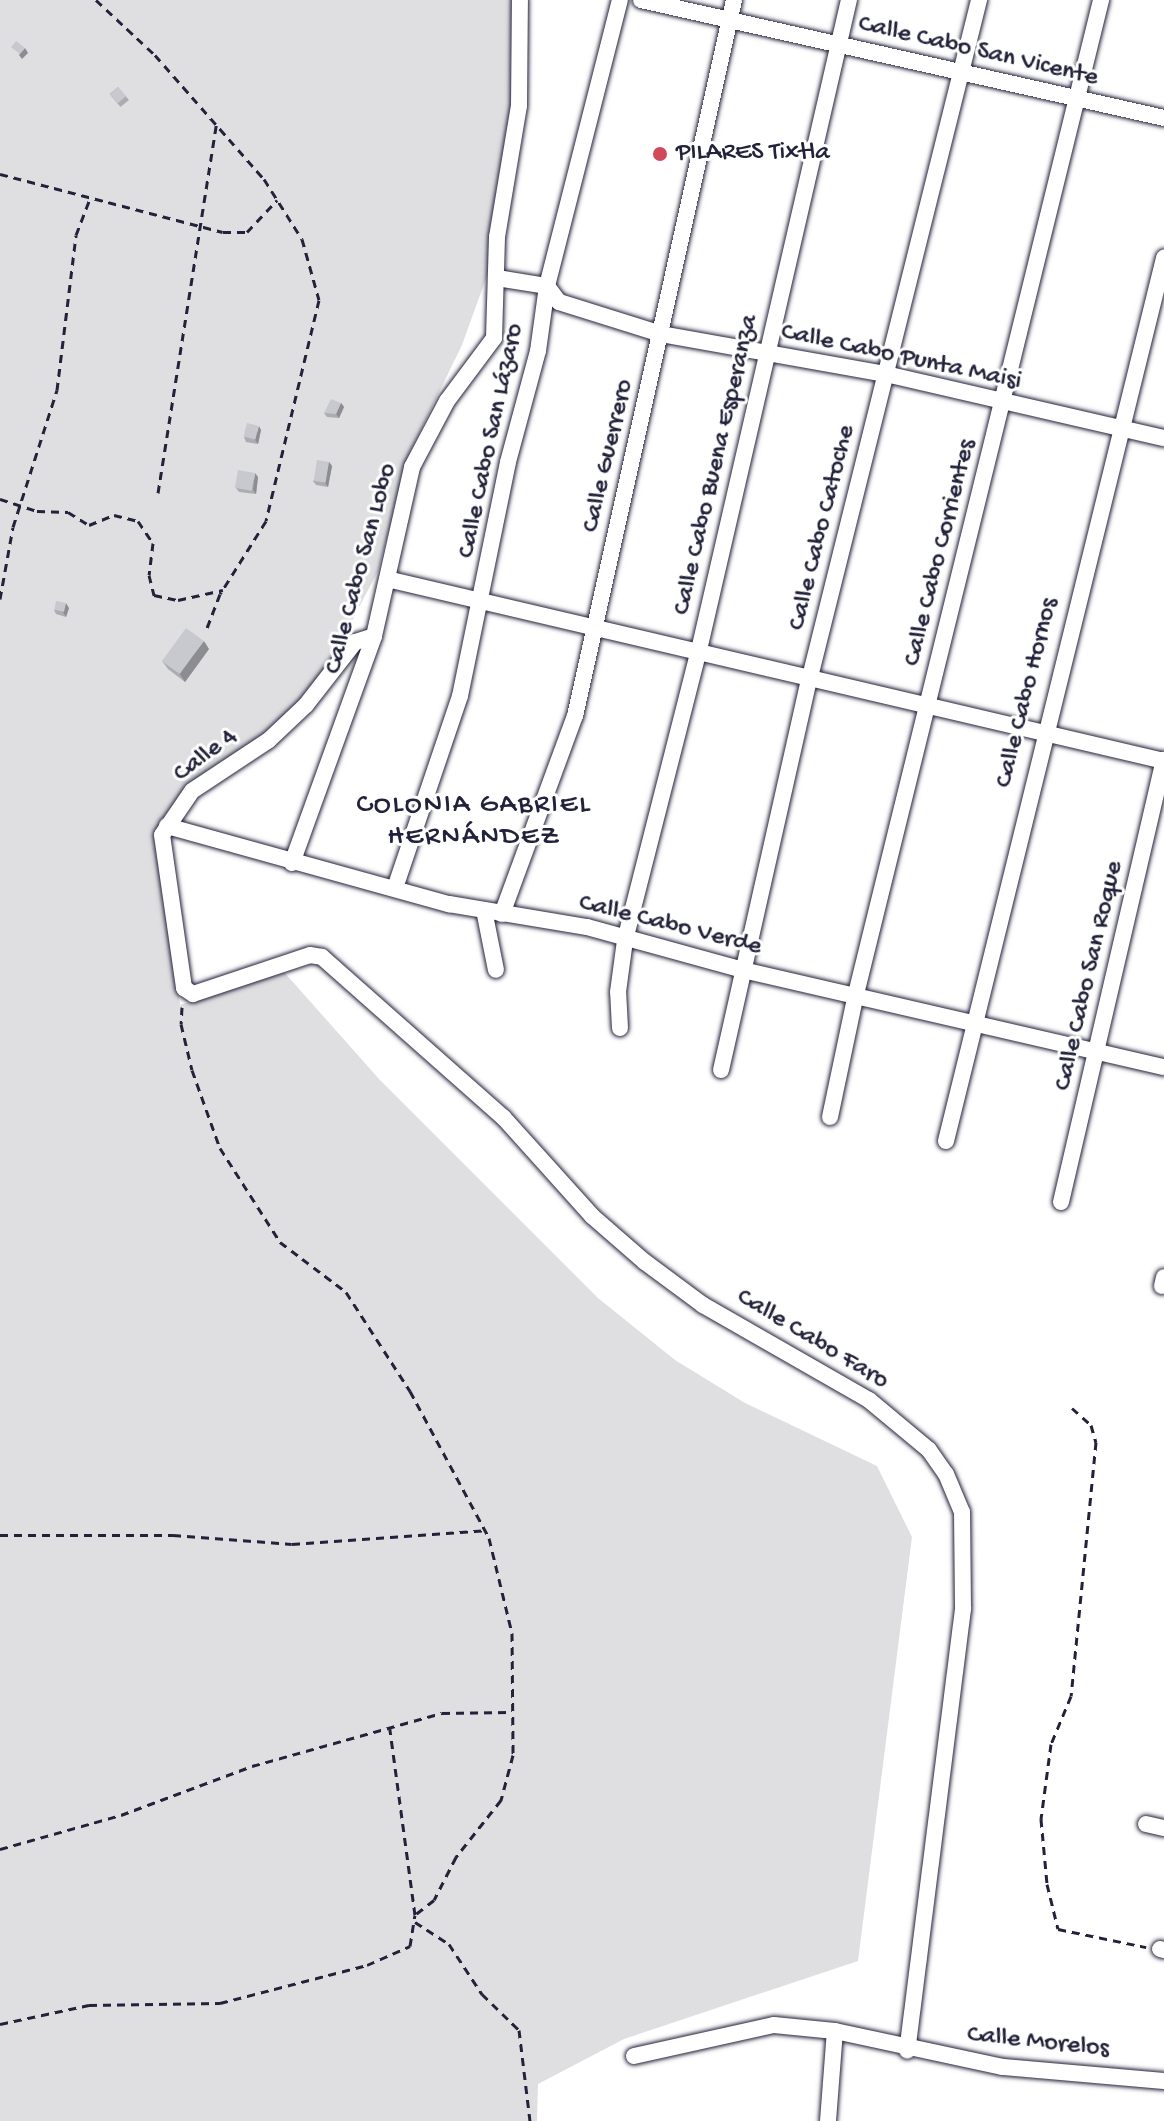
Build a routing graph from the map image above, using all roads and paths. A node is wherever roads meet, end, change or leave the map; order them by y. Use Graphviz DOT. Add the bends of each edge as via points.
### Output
graph roads {
  1 [pos="96,0"];
  2 [pos="620,0"];
  3 [pos="641,0"];
  4 [pos="734,0"];
  5 [pos="849,0"];
  6 [pos="979,0"];
  7 [pos="1101,0"];
  8 [pos="520,7"];
  9 [pos="729,20"];
  10 [pos="837,45"];
  11 [pos="961,70"];
  12 [pos="1080,100"];
  13 [pos="1164,118"];
  14 [pos="216,125"];
  15 [pos="0,174"];
  16 [pos="91,196"];
  17 [pos="277,200"];
  18 [pos="199,227"];
  19 [pos="1164,258"];
  20 [pos="497,278"];
  21 [pos="547,286"];
  22 [pos="661,334"];
  23 [pos="768,354"];
  24 [pos="886,374"];
  25 [pos="1002,404"];
  26 [pos="1120,428"];
  27 [pos="1164,438"];
  28 [pos="158,493"];
  29 [pos="0,499"];
  30 [pos="19,504"];
  31 [pos="387,579"];
  32 [pos="223,590"];
  33 [pos="0,599"];
  34 [pos="483,599"];
  35 [pos="596,626"];
  36 [pos="207,628"];
  37 [pos="368,637"];
  38 [pos="699,650"];
  39 [pos="809,681"];
  40 [pos="927,707"];
  41 [pos="1042,735"];
  42 [pos="1164,761"];
  43 [pos="167,826"];
  44 [pos="292,863"];
  45 [pos="395,888"];
  46 [pos="484,910"];
  47 [pos="502,914"];
  48 [pos="625,940"];
  49 [pos="496,970"];
  50 [pos="743,970"];
  51 [pos="186,991"];
  52 [pos="856,994"];
  53 [pos="971,1023"];
  54 [pos="620,1028"];
  55 [pos="1097,1051"];
  56 [pos="1164,1067"];
  57 [pos="721,1070"];
  58 [pos="830,1117"];
  59 [pos="946,1141"];
  60 [pos="1061,1202"];
  61 [pos="1072,1408"];
  62 [pos="485,1530"];
  63 [pos="0,1535"];
  64 [pos="511,1712"];
  65 [pos="390,1729"];
  66 [pos="1146,1824"];
  67 [pos="1164,1828"];
  68 [pos="0,1849"];
  69 [pos="415,1915"];
  70 [pos="414,1921"];
  71 [pos="1162,1950"];
  72 [pos="0,2024"];
  73 [pos="835,2031"];
  74 [pos="907,2050"];
  75 [pos="634,2056"];
  76 [pos="1164,2081"];
  77 [pos="530,2121"];
  78 [pos="828,2121"];
  1 -- 14 [label="path" via="155,55"];
  2 -- 21 [label="street, Calle Cabo San Lázaro"];
  3 -- 9 [label="street, Calle Cabo San Vicente"];
  4 -- 9 [label="street, Calle Guerrero"];
  5 -- 10 [label="street, Calle Cabo Buena Esperanza"];
  6 -- 11 [label="street, Calle Cabo Catoche"];
  7 -- 12 [label="street, Calle Cabo Corrientes"];
  8 -- 20 [label="street, Calle Cabo San Lobo" via="519,106 502,200"];
  9 -- 10 [label="street, Calle Cabo San Vicente"];
  9 -- 22 [label="street, Calle Guerrero"];
  10 -- 11 [label="street, Calle Cabo San Vicente"];
  10 -- 23 [label="street, Calle Cabo Buena Esperanza"];
  11 -- 12 [label="street, Calle Cabo San Vicente"];
  11 -- 24 [label="street, Calle Cabo Catoche"];
  12 -- 13 [label="street, Calle Cabo San Vicente"];
  12 -- 25 [label="street, Calle Cabo Corrientes"];
  14 -- 17 [label="path"];
  14 -- 18 [label="path"];
  15 -- 16 [label="path"];
  16 -- 18 [label="path"];
  16 -- 30 [label="path" via="76,235 57,390"];
  17 -- 18 [label="path" via="247,232"];
  17 -- 32 [label="path" via="302,239 319,300 266,521"];
  18 -- 28 [label="path"];
  19 -- 26 [label="street, Calle Cabo Hornos"];
  20 -- 21 [label="street, Calle Cabo Punta Maisi"];
  20 -- 31 [label="street, Calle Cabo San Lobo" via="494,338 447,401 412,467"];
  21 -- 22 [label="street, Calle Cabo Punta Maisi" via="559,302"];
  21 -- 34 [label="street, Calle Cabo San Lázaro" via="538,351 508,462"];
  22 -- 23 [label="street, Calle Cabo Punta Maisi"];
  22 -- 35 [label="street, Calle Guerrero"];
  23 -- 24 [label="street, Calle Cabo Punta Maisi"];
  23 -- 38 [label="street, Calle Cabo Buena Esperanza"];
  24 -- 25 [label="street, Calle Cabo Punta Maisi"];
  24 -- 39 [label="street, Calle Cabo Catoche"];
  25 -- 26 [label="street, Calle Cabo Punta Maisi"];
  25 -- 40 [label="street, Calle Cabo Corrientes"];
  26 -- 27 [label="street, Calle Cabo Punta Maisi"];
  26 -- 41 [label="street, Calle Cabo Hornos"];
  29 -- 30 [label="path"];
  30 -- 32 [label="path" via="68,512 89,525 114,515 138,521 153,543 149,575 154,595 178,600"];
  30 -- 33 [label="path"];
  31 -- 34 [label="street"];
  31 -- 37 [label="street, Calle Cabo San Lobo"];
  32 -- 36 [label="path"];
  34 -- 35 [label="street"];
  34 -- 45 [label="street, Calle Cabo San Lázaro" via="460,696"];
  35 -- 38 [label="street"];
  35 -- 47 [label="street, Calle Guerrero" via="575,716"];
  37 -- 43 [label="street, Calle 4" via="269,740 192,791"];
  37 -- 44 [label="street, Calle Cabo San Lobo"];
  38 -- 39 [label="street"];
  38 -- 48 [label="street, Calle Cabo Buena Esperanza"];
  39 -- 40 [label="street"];
  39 -- 50 [label="street, Calle Cabo Catoche"];
  40 -- 41 [label="street"];
  40 -- 52 [label="street, Calle Cabo Corrientes"];
  41 -- 42 [label="street"];
  41 -- 53 [label="street, Calle Cabo Hornos"];
  42 -- 55 [label="street, Calle Cabo San Roque"];
  43 -- 44 [label="street, Calle Cabo Verde"];
  43 -- 51 [label="street" via="161,850"];
  44 -- 45 [label="street, Calle Cabo Verde" via="314,864"];
  45 -- 46 [label="street, Calle Cabo Verde"];
  46 -- 47 [label="street, Calle Cabo Verde"];
  46 -- 49 [label="street"];
  47 -- 48 [label="street, Calle Cabo Verde" via="587,927"];
  48 -- 50 [label="street, Calle Cabo Verde"];
  48 -- 54 [label="street, Calle Cabo Buena Esperanza" via="618,992"];
  50 -- 52 [label="street, Calle Cabo Verde"];
  50 -- 57 [label="street, Calle Cabo Catoche"];
  51 -- 62 [label="path" via="181,1024 220,1148 280,1242 346,1292 410,1391"];
  51 -- 74 [label="street, Calle Cabo Faro" via="310,955 322,957 503,1117 592,1216 645,1262 703,1305 869,1400 929,1450 946,1474 962,1512 963,1609"];
  52 -- 53 [label="street, Calle Cabo Verde"];
  52 -- 58 [label="street, Calle Cabo Corrientes"];
  53 -- 55 [label="street, Calle Cabo Verde"];
  53 -- 59 [label="street, Calle Cabo Hornos"];
  55 -- 56 [label="street, Calle Cabo Verde"];
  55 -- 60 [label="street, Calle Cabo San Roque"];
  61 -- 71 [label="path" via="1091,1425 1096,1442 1071,1696 1051,1744 1041,1819 1047,1884 1058,1929"];
  62 -- 63 [label="path" via="292,1544 173,1535"];
  62 -- 64 [label="path" via="512,1633"];
  64 -- 65 [label="path" via="442,1713"];
  64 -- 69 [label="path" via="513,1755 501,1800 456,1857 434,1900"];
  65 -- 68 [label="path" via="252,1766 121,1815"];
  65 -- 69 [label="path"];
  66 -- 67 [label="street"];
  69 -- 70 [label="path"];
  70 -- 72 [label="path" via="410,1946 382,1959 220,2003 89,2005"];
  70 -- 77 [label="path" via="449,1944 482,1994 519,2030"];
  73 -- 74 [label="street, Calle Morelos"];
  73 -- 75 [label="street, Calle Morelos" via="774,2025"];
  73 -- 78 [label="street"];
  74 -- 76 [label="street, Calle Morelos" via="1003,2067"];
}
